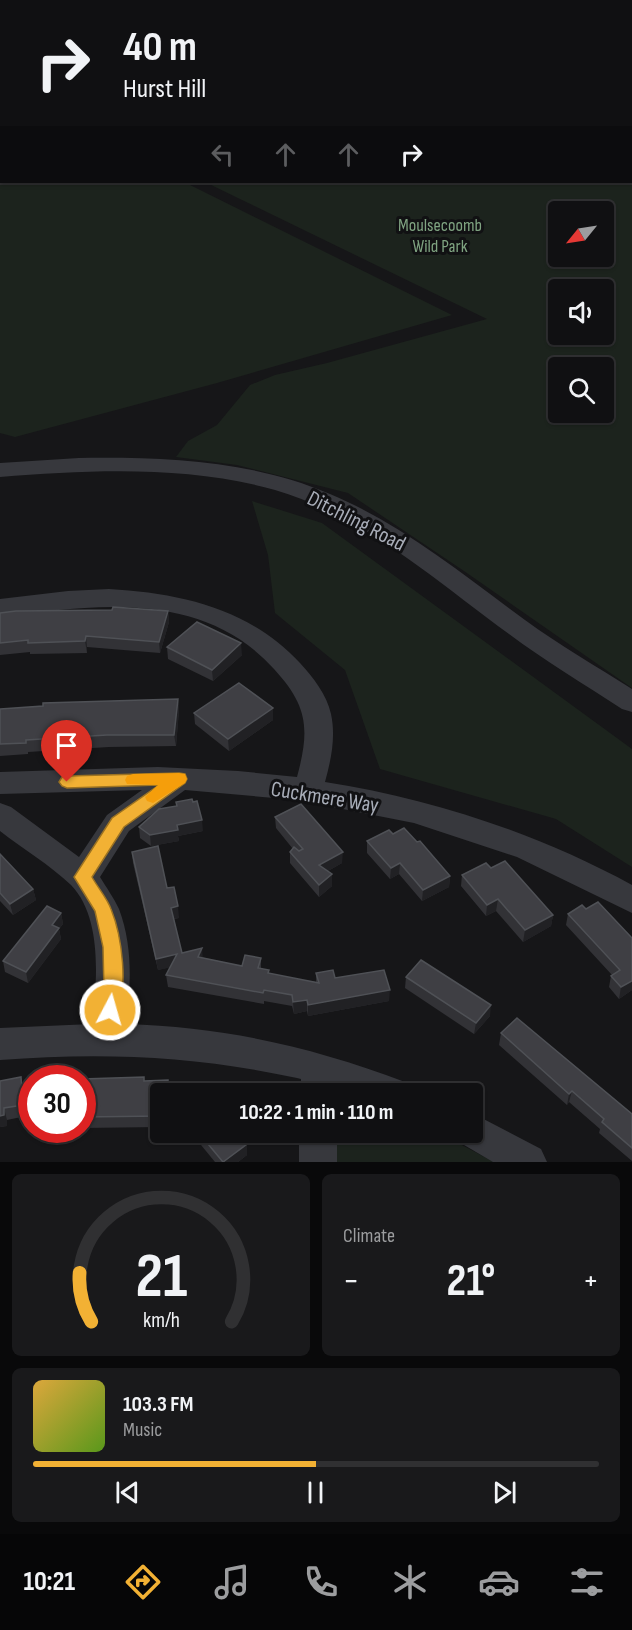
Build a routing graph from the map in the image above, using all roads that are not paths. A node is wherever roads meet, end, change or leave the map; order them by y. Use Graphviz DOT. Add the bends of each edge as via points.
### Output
graph roads {
  1 [pos="0,470"];
  2 [pos="0,608"];
  3 [pos="632,702"];
  4 [pos="179,779"];
  5 [pos="0,783"];
  6 [pos="308,791"];
  7 [pos="0,815"];
  8 [pos="83,877"];
  9 [pos="632,900"];
  10 [pos="107,1039"];
  11 [pos="0,1044"];
  12 [pos="319,1081"];
  13 [pos="483,1136"];
  14 [pos="318,1143"];
  15 [pos="318,1162"];
  16 [pos="528,1162"];
  1 -- 3 [label="street, Ditchling Road" via="154,466 246,477 318,497 411,548 544,646"];
  2 -- 6 [label="street" via="71,599 133,598 189,609 253,634 288,665 317,715 318,748"];
  4 -- 5 [label="street, Cuckmere Way"];
  4 -- 6 [label="street, Cuckmere Way"];
  4 -- 8 [label="street" via="118,823"];
  6 -- 9 [label="street, Cuckmere Way" via="374,802 512,842 574,868"];
  7 -- 8 [label="street"];
  8 -- 10 [label="street" via="103,910 112,947 113,992"];
  10 -- 11 [label="street"];
  10 -- 12 [label="street" via="181,1042 285,1058"];
  13 -- 16 [label="street"];
  14 -- 15 [label="street"];
}
